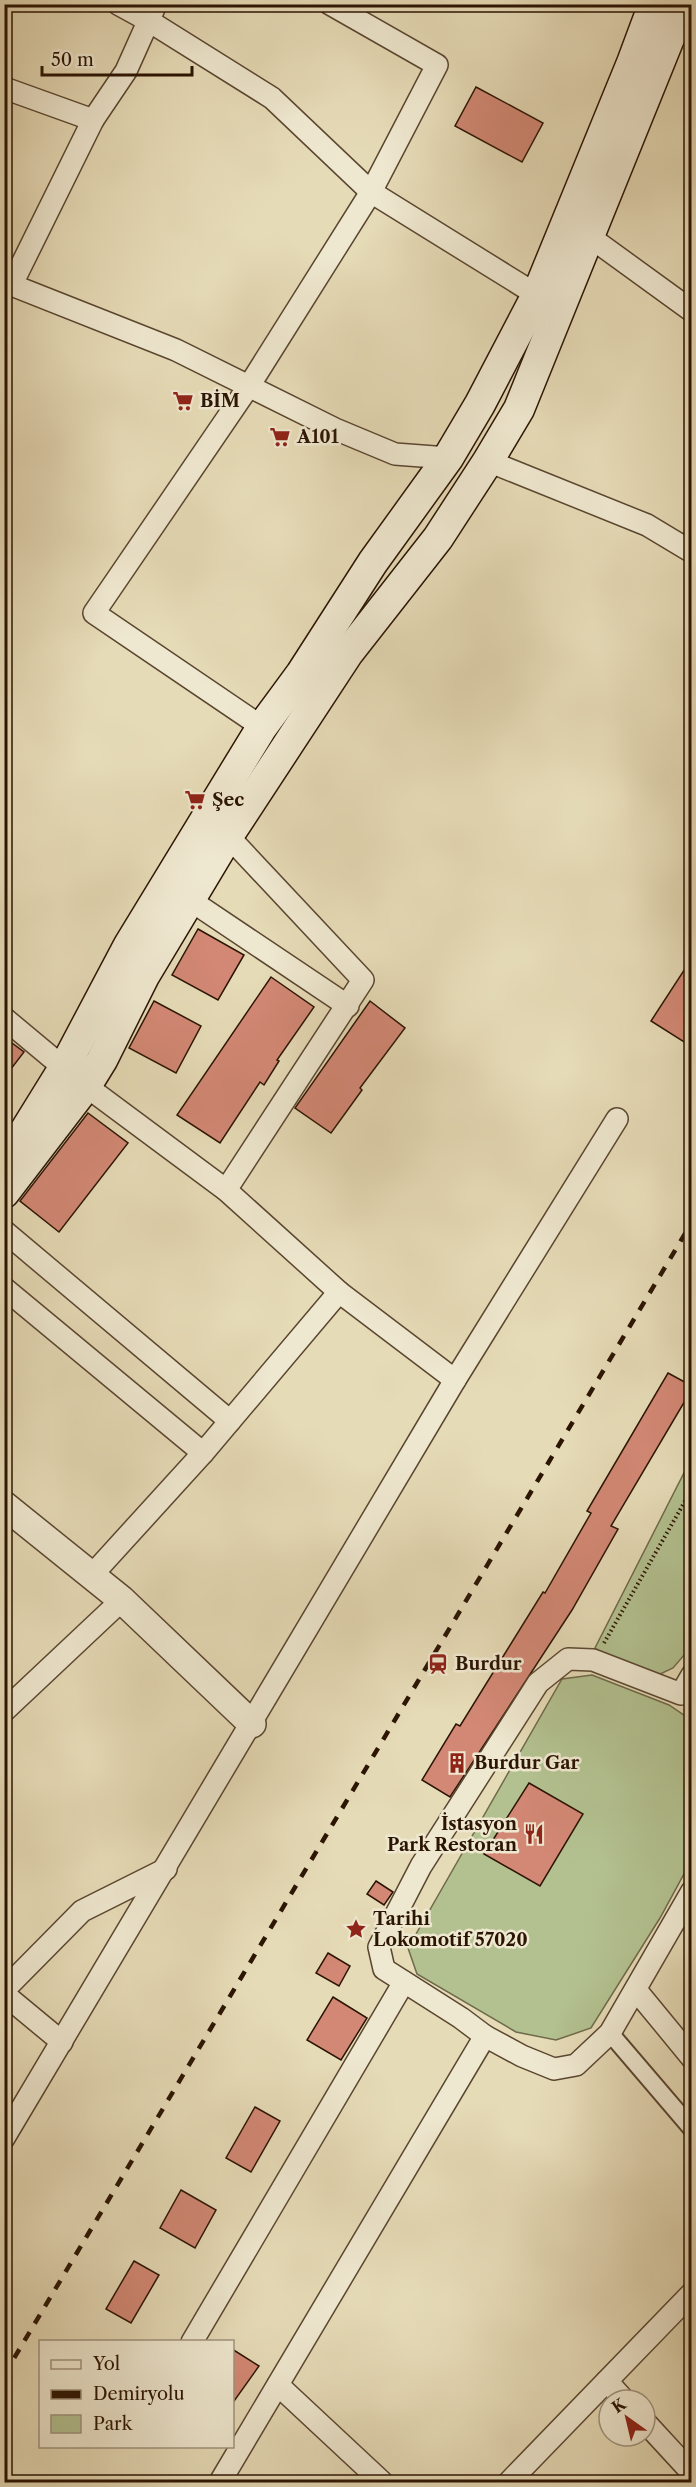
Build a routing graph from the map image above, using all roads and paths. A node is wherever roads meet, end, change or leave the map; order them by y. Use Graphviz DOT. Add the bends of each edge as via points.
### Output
graph roads {
  1 [pos="118,4"];
  2 [pos="330,4"];
  3 [pos="670,11"];
  4 [pos="152,13"];
  5 [pos="4,88"];
  6 [pos="93,120"];
  7 [pos="371,192"];
  8 [pos="590,237"];
  9 [pos="8,283"];
  10 [pos="537,296"];
  11 [pos="692,311"];
  12 [pos="249,386"];
  13 [pos="448,458"];
  14 [pos="488,461"];
  15 [pos="692,552"];
  16 [pos="262,727"];
  17 [pos="228,836"];
  18 [pos="190,900"];
  19 [pos="348,1006"];
  20 [pos="4,1018"];
  21 [pos="75,1077"];
  22 [pos="617,1119"];
  23 [pos="4,1157"];
  24 [pos="226,1190"];
  25 [pos="4,1193"];
  26 [pos="4,1231"];
  27 [pos="4,1288"];
  28 [pos="339,1292"];
  29 [pos="455,1380"];
  30 [pos="230,1421"];
  31 [pos="203,1453"];
  32 [pos="692,1489"];
  33 [pos="4,1505"];
  34 [pos="92,1575"];
  35 [pos="122,1600"];
  36 [pos="604,1643"];
  37 [pos="692,1675"];
  38 [pos="686,1698"];
  39 [pos="4,1711"];
  40 [pos="252,1724"];
  41 [pos="166,1869"];
  42 [pos="692,1891"];
  43 [pos="404,1982"];
  44 [pos="636,1990"];
  45 [pos="4,1992"];
  46 [pos="610,2033"];
  47 [pos="485,2036"];
  48 [pos="62,2042"];
  49 [pos="692,2058"];
  50 [pos="692,2129"];
  51 [pos="4,2138"];
  52 [pos="692,2293"];
  53 [pos="193,2340"];
  54 [pos="607,2381"];
  55 [pos="278,2385"];
  56 [pos="613,2388"];
  57 [pos="657,2435"];
  58 [pos="692,2474"];
  59 [pos="220,2482"];
  60 [pos="382,2482"];
  61 [pos="509,2482"];
  1 -- 4 [label="street"];
  2 -- 7 [label="street" via="437,65"];
  3 -- 8 [label="main road"];
  3 -- 10 [label="main road" via="632,63"];
  4 -- 6 [label="street" via="126,71"];
  4 -- 7 [label="street" via="272,98"];
  5 -- 6 [label="street"];
  6 -- 9 [label="street"];
  7 -- 10 [label="street"];
  7 -- 12 [label="street"];
  8 -- 11 [label="street"];
  8 -- 14 [label="main road" via="519,409"];
  9 -- 12 [label="street" via="176,350"];
  10 -- 13 [label="main road"];
  12 -- 13 [label="street" via="395,454"];
  12 -- 16 [label="street" via="94,614"];
  13 -- 14 [label="main road"];
  13 -- 16 [label="main road"];
  14 -- 15 [label="street" via="647,525"];
  14 -- 17 [label="main road" via="438,538 348,653"];
  16 -- 21 [label="main road" via="129,945"];
  17 -- 18 [label="main road"];
  17 -- 19 [label="street" via="363,980"];
  18 -- 19 [label="street"];
  18 -- 21 [label="main road" via="144,976 102,1060"];
  19 -- 24 [label="street"];
  20 -- 21 [label="street"];
  21 -- 23 [label="main road"];
  21 -- 24 [label="street"];
  21 -- 25 [label="main road"];
  22 -- 29 [label="street"];
  24 -- 28 [label="street"];
  26 -- 30 [label="street"];
  27 -- 31 [label="street"];
  28 -- 29 [label="street"];
  28 -- 30 [label="street"];
  29 -- 40 [label="street"];
  30 -- 31 [label="street"];
  31 -- 34 [label="street"];
  32 -- 36 [label="path"];
  33 -- 34 [label="street"];
  34 -- 35 [label="street"];
  35 -- 39 [label="street"];
  35 -- 40 [label="street"];
  37 -- 38 [label="street"];
  38 -- 43 [label="street" via="593,1659 568,1659 538,1683 421,1866 379,1947 384,1969"];
  40 -- 41 [label="street"];
  41 -- 45 [label="street" via="82,1911"];
  41 -- 48 [label="street"];
  42 -- 44 [label="street"];
  43 -- 47 [label="street"];
  43 -- 53 [label="street"];
  44 -- 46 [label="street"];
  44 -- 49 [label="street"];
  45 -- 48 [label="street"];
  46 -- 47 [label="street" via="576,2065 554,2069"];
  46 -- 50 [label="street"];
  47 -- 55 [label="street"];
  48 -- 51 [label="street"];
  52 -- 54 [label="street"];
  54 -- 56 [label="street"];
  54 -- 61 [label="street"];
  55 -- 59 [label="street"];
  55 -- 60 [label="street"];
  57 -- 58 [label="street"];
}
